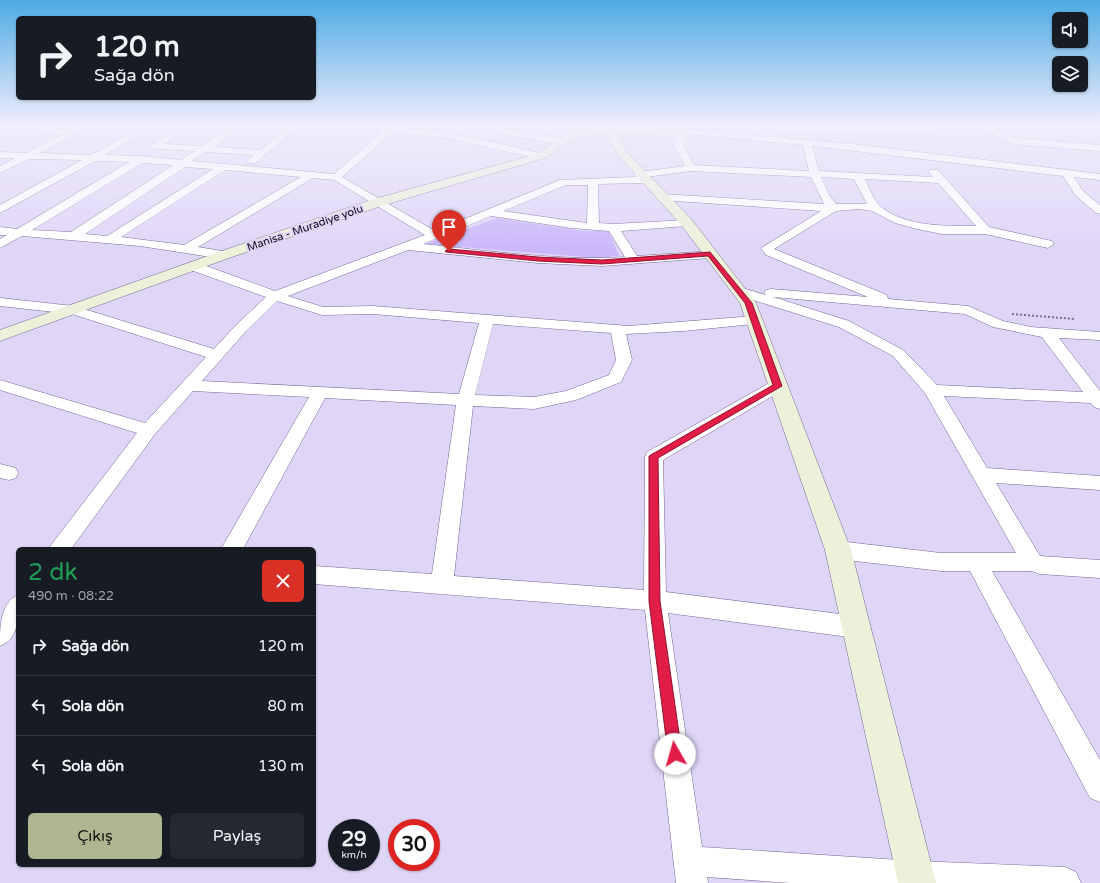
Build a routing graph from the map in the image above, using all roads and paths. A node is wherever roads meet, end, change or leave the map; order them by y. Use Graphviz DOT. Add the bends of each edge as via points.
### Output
graph roads {
  1 [pos="77,167"];
  2 [pos="124,167"];
  3 [pos="178,167"];
  4 [pos="223,167"];
  5 [pos="236,167"];
  6 [pos="347,167"];
  7 [pos="502,167"];
  8 [pos="634,167"];
  9 [pos="813,167"];
  10 [pos="931,167"];
  11 [pos="1013,167"];
  12 [pos="243,168"];
  13 [pos="691,168"];
  14 [pos="1067,173"];
  15 [pos="313,174"];
  16 [pos="815,174"];
  17 [pos="858,176"];
  18 [pos="1100,176"];
  19 [pos="336,177"];
  20 [pos="643,177"];
  21 [pos="941,180"];
  22 [pos="593,182"];
  23 [pos="661,197"];
  24 [pos="379,202"];
  25 [pos="833,208"];
  26 [pos="875,208"];
  27 [pos="0,210"];
  28 [pos="1100,211"];
  29 [pos="491,213"];
  30 [pos="687,223"];
  31 [pos="593,226"];
  32 [pos="613,228"];
  33 [pos="985,230"];
  34 [pos="0,231"];
  35 [pos="20,232"];
  36 [pos="74,236"];
  37 [pos="434,236"];
  38 [pos="110,239"];
  39 [pos="0,244"];
  40 [pos="1048,244"];
  41 [pos="404,247"];
  42 [pos="187,248"];
  43 [pos="710,254"];
  44 [pos="224,255"];
  45 [pos="633,260"];
  46 [pos="193,266"];
  47 [pos="738,291"];
  48 [pos="275,296"];
  49 [pos="0,302"];
  50 [pos="897,304"];
  51 [pos="74,310"];
  52 [pos="1006,313"];
  53 [pos="487,318"];
  54 [pos="1075,319"];
  55 [pos="754,320"];
  56 [pos="618,329"];
  57 [pos="1047,333"];
  58 [pos="0,336"];
  59 [pos="1100,336"];
  60 [pos="217,355"];
  61 [pos="0,385"];
  62 [pos="189,386"];
  63 [pos="777,386"];
  64 [pos="932,390"];
  65 [pos="320,393"];
  66 [pos="1099,400"];
  67 [pos="465,401"];
  68 [pos="149,430"];
  69 [pos="981,474"];
  70 [pos="1100,483"];
  71 [pos="61,547"];
  72 [pos="233,547"];
  73 [pos="838,550"];
  74 [pos="976,562"];
  75 [pos="1032,562"];
  76 [pos="1100,569"];
  77 [pos="316,576"];
  78 [pos="442,585"];
  79 [pos="655,601"];
  80 [pos="16,608"];
  81 [pos="856,627"];
  82 [pos="0,635"];
  83 [pos="1100,788"];
  84 [pos="690,872"];
  85 [pos="916,880"];
  86 [pos="1065,883"];
  1 -- 27 [label="street"];
  2 -- 35 [label="street"];
  3 -- 36 [label="street"];
  4 -- 38 [label="street"];
  5 -- 12 [label="street"];
  6 -- 19 [label="street"];
  7 -- 24 [label="main road, Manisa - Muradiye yolu"];
  8 -- 20 [label="main road"];
  9 -- 16 [label="street"];
  10 -- 21 [label="street"];
  11 -- 14 [label="street"];
  12 -- 15 [label="street"];
  13 -- 16 [label="street"];
  13 -- 20 [label="street"];
  14 -- 18 [label="street"];
  14 -- 28 [label="street" via="1079,193"];
  15 -- 19 [label="street"];
  15 -- 42 [label="street"];
  16 -- 17 [label="street"];
  16 -- 25 [label="street"];
  17 -- 21 [label="street"];
  17 -- 26 [label="street"];
  19 -- 24 [label="street"];
  20 -- 22 [label="street"];
  20 -- 23 [label="main road"];
  21 -- 33 [label="street"];
  22 -- 29 [label="street" via="564,182"];
  22 -- 31 [label="street"];
  23 -- 25 [label="street"];
  23 -- 30 [label="main road"];
  24 -- 37 [label="street"];
  24 -- 44 [label="main road, Manisa - Muradiye yolu"];
  25 -- 26 [label="street"];
  25 -- 50 [label="street" via="767,248 770,252"];
  26 -- 33 [label="street" via="899,221 916,226 942,230"];
  29 -- 31 [label="street"];
  29 -- 37 [label="street"];
  30 -- 32 [label="street"];
  30 -- 43 [label="main road"];
  31 -- 32 [label="street"];
  32 -- 45 [label="street"];
  33 -- 40 [label="street"];
  34 -- 35 [label="street"];
  35 -- 36 [label="street"];
  35 -- 39 [label="street"];
  36 -- 38 [label="street"];
  37 -- 41 [label="street"];
  38 -- 42 [label="street"];
  41 -- 45 [label="street" via="538,259 602,262"];
  41 -- 48 [label="street"];
  42 -- 44 [label="street"];
  43 -- 45 [label="street"];
  43 -- 47 [label="main road"];
  44 -- 46 [label="main road, Manisa - Muradiye yolu"];
  46 -- 48 [label="street"];
  46 -- 51 [label="main road, Manisa - Muradiye yolu"];
  47 -- 50 [label="street"];
  47 -- 55 [label="main road" via="748,303"];
  47 -- 64 [label="street" via="844,324 898,353"];
  48 -- 53 [label="street" via="322,311 373,310"];
  48 -- 60 [label="street"];
  49 -- 51 [label="street"];
  50 -- 57 [label="street" via="968,310 996,325"];
  51 -- 58 [label="main road, Manisa - Muradiye yolu"];
  51 -- 60 [label="street"];
  52 -- 54 [label="path"];
  53 -- 56 [label="street"];
  53 -- 67 [label="street"];
  55 -- 56 [label="street" via="684,328"];
  55 -- 63 [label="main road"];
  56 -- 67 [label="street" via="624,360 615,378 570,396 534,403"];
  57 -- 59 [label="street"];
  57 -- 66 [label="street"];
  60 -- 62 [label="street"];
  61 -- 68 [label="street"];
  62 -- 65 [label="street"];
  62 -- 68 [label="street"];
  63 -- 73 [label="main road"];
  63 -- 79 [label="street" via="654,456"];
  64 -- 66 [label="street"];
  64 -- 69 [label="street"];
  65 -- 67 [label="street"];
  65 -- 72 [label="street"];
  67 -- 78 [label="street"];
  68 -- 71 [label="street"];
  69 -- 70 [label="street"];
  69 -- 75 [label="street"];
  73 -- 74 [label="street" via="941,562"];
  73 -- 81 [label="main road"];
  74 -- 75 [label="street"];
  74 -- 83 [label="street"];
  75 -- 76 [label="street" via="1040,565"];
  77 -- 78 [label="street"];
  78 -- 79 [label="street"];
  79 -- 81 [label="street"];
  79 -- 84 [label="street"];
  80 -- 82 [label="street"];
  81 -- 85 [label="main road"];
  84 -- 85 [label="street"];
  85 -- 86 [label="street"];
}
